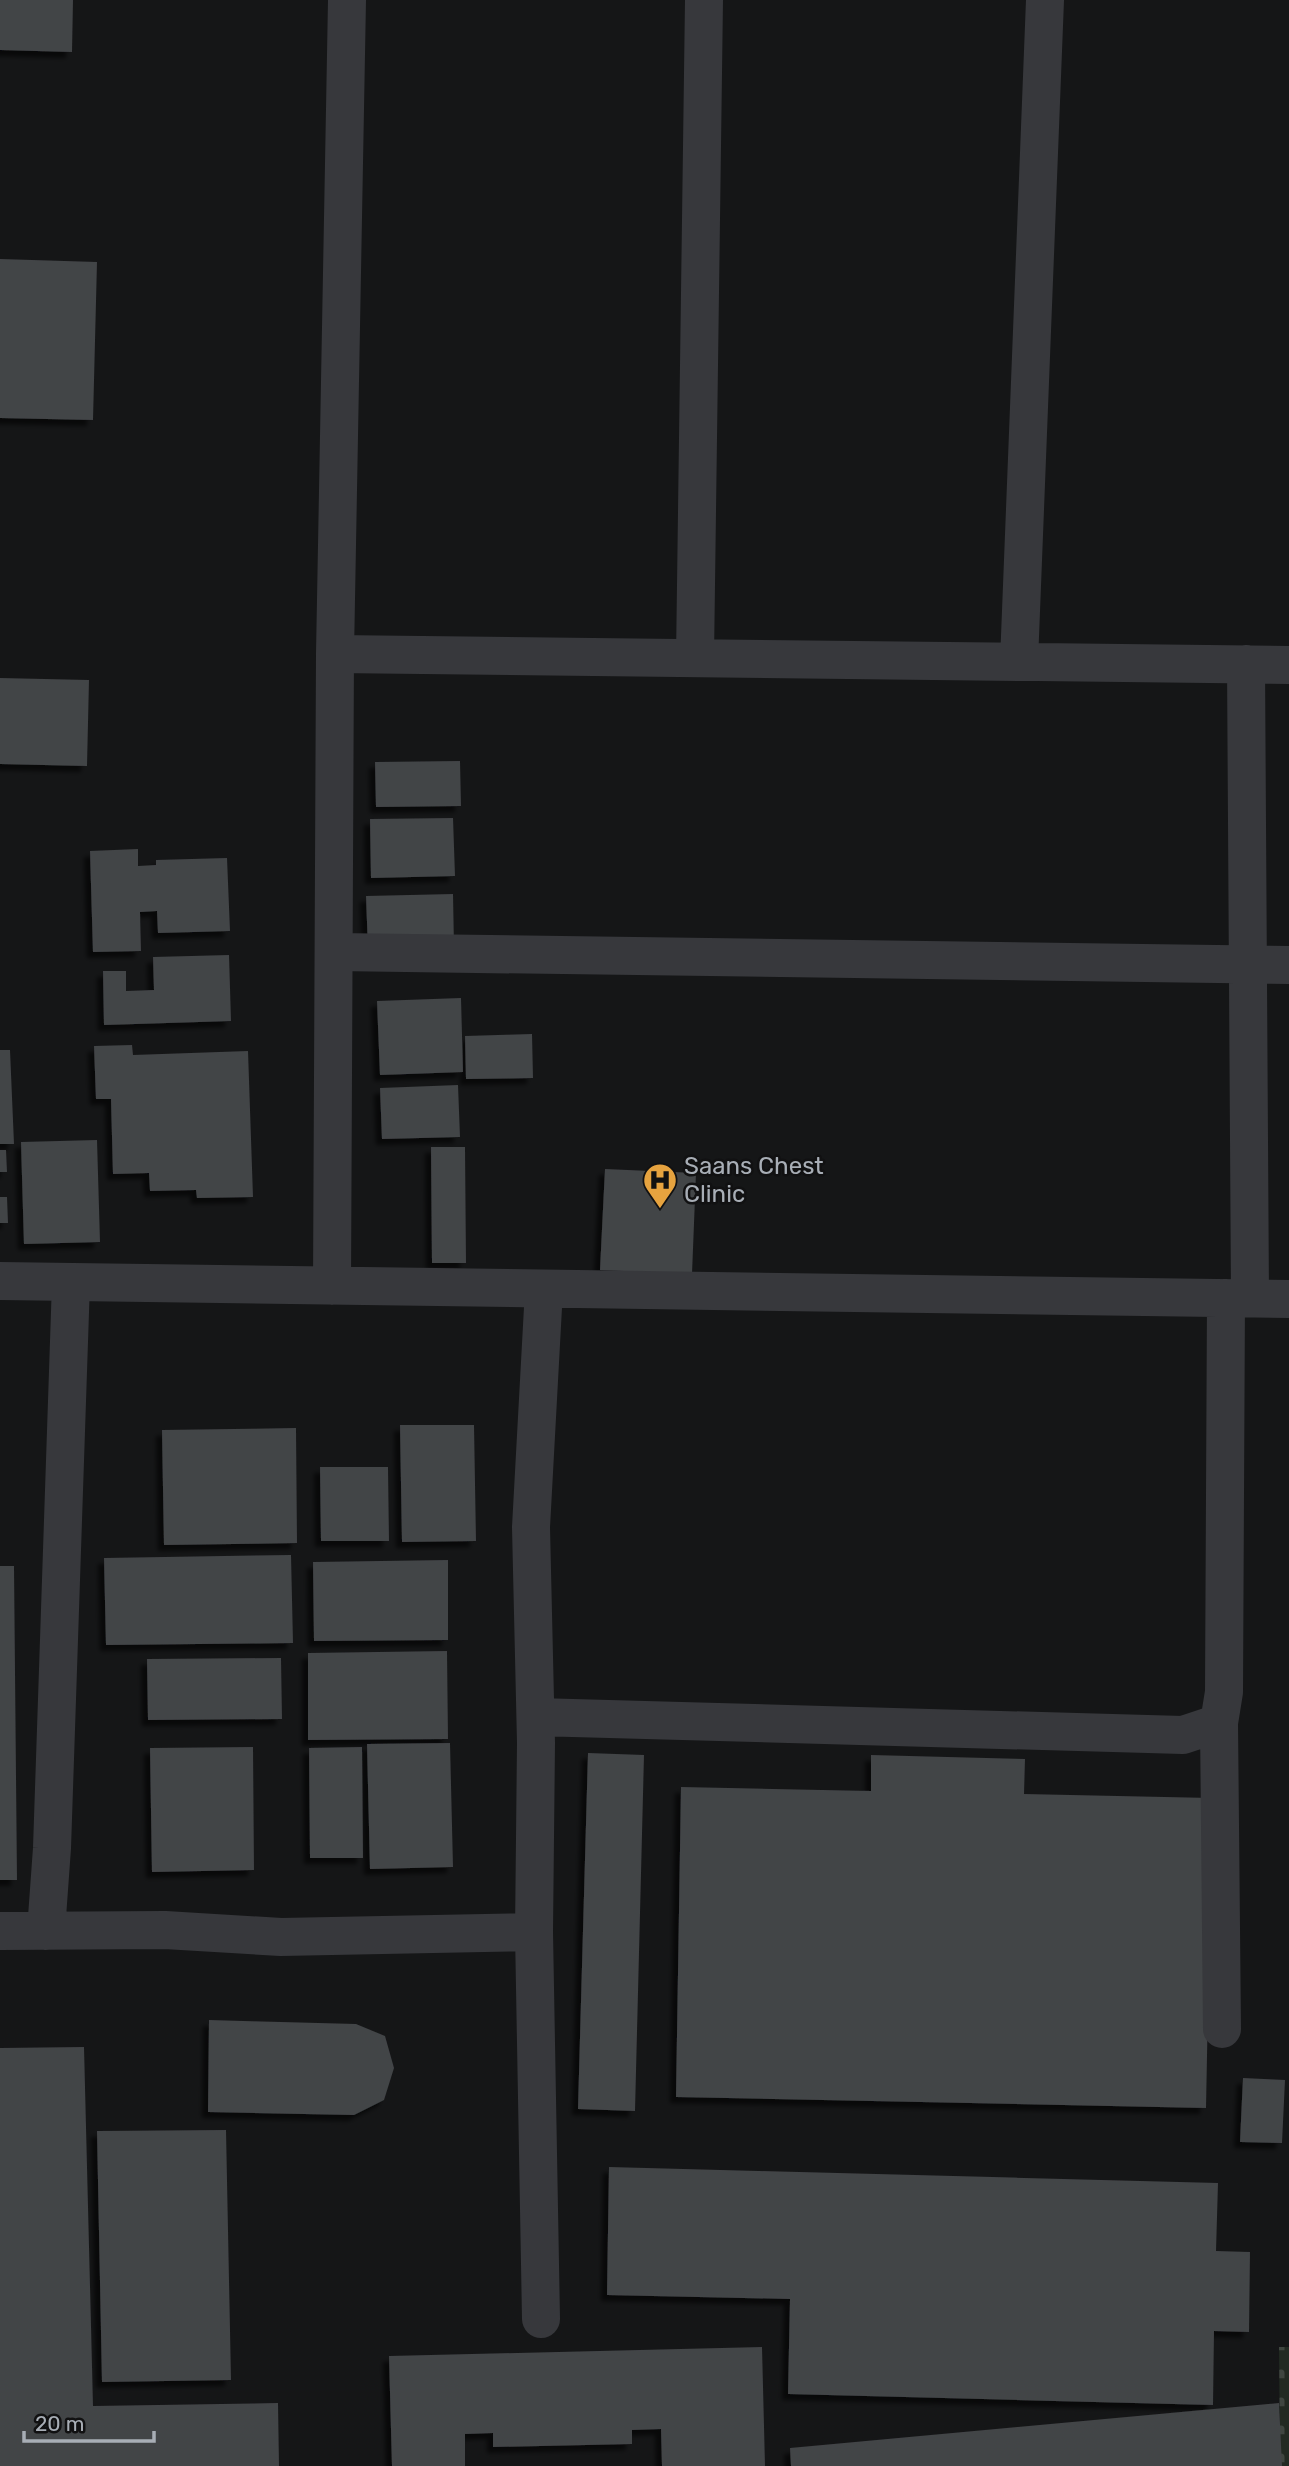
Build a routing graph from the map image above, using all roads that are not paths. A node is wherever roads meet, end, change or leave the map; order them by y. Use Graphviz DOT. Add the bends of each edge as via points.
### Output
graph roads {
  1 [pos="347,0"];
  2 [pos="704,0"];
  3 [pos="1045,0"];
  4 [pos="335,654"];
  5 [pos="695,658"];
  6 [pos="1019,662"];
  7 [pos="1246,664"];
  8 [pos="1289,665"];
  9 [pos="336,952"];
  10 [pos="1248,964"];
  11 [pos="1289,965"];
  12 [pos="0,1281"];
  13 [pos="71,1282"];
  14 [pos="332,1286"];
  15 [pos="544,1289"];
  16 [pos="1238,1298"];
  17 [pos="1289,1299"];
  18 [pos="536,1717"];
  19 [pos="1219,1723"];
  20 [pos="0,1931"];
  21 [pos="46,1931"];
  22 [pos="534,1932"];
  23 [pos="1222,2029"];
  24 [pos="541,2319"];
  1 -- 4 [label="street"];
  2 -- 5 [label="street"];
  3 -- 6 [label="street"];
  4 -- 5 [label="street"];
  4 -- 9 [label="street"];
  5 -- 6 [label="street"];
  6 -- 7 [label="street"];
  7 -- 8 [label="street"];
  7 -- 10 [label="street"];
  9 -- 10 [label="street"];
  9 -- 14 [label="street"];
  10 -- 11 [label="street"];
  10 -- 16 [label="street"];
  12 -- 13 [label="street"];
  13 -- 14 [label="street"];
  13 -- 21 [label="street"];
  14 -- 15 [label="street"];
  15 -- 16 [label="street"];
  15 -- 18 [label="street" via="531,1527"];
  16 -- 17 [label="street"];
  16 -- 19 [label="street" via="1224,1692"];
  18 -- 19 [label="street" via="1183,1735"];
  18 -- 22 [label="street"];
  19 -- 23 [label="street"];
  20 -- 21 [label="street"];
  21 -- 22 [label="street" via="165,1930 281,1937"];
  22 -- 24 [label="street"];
}
